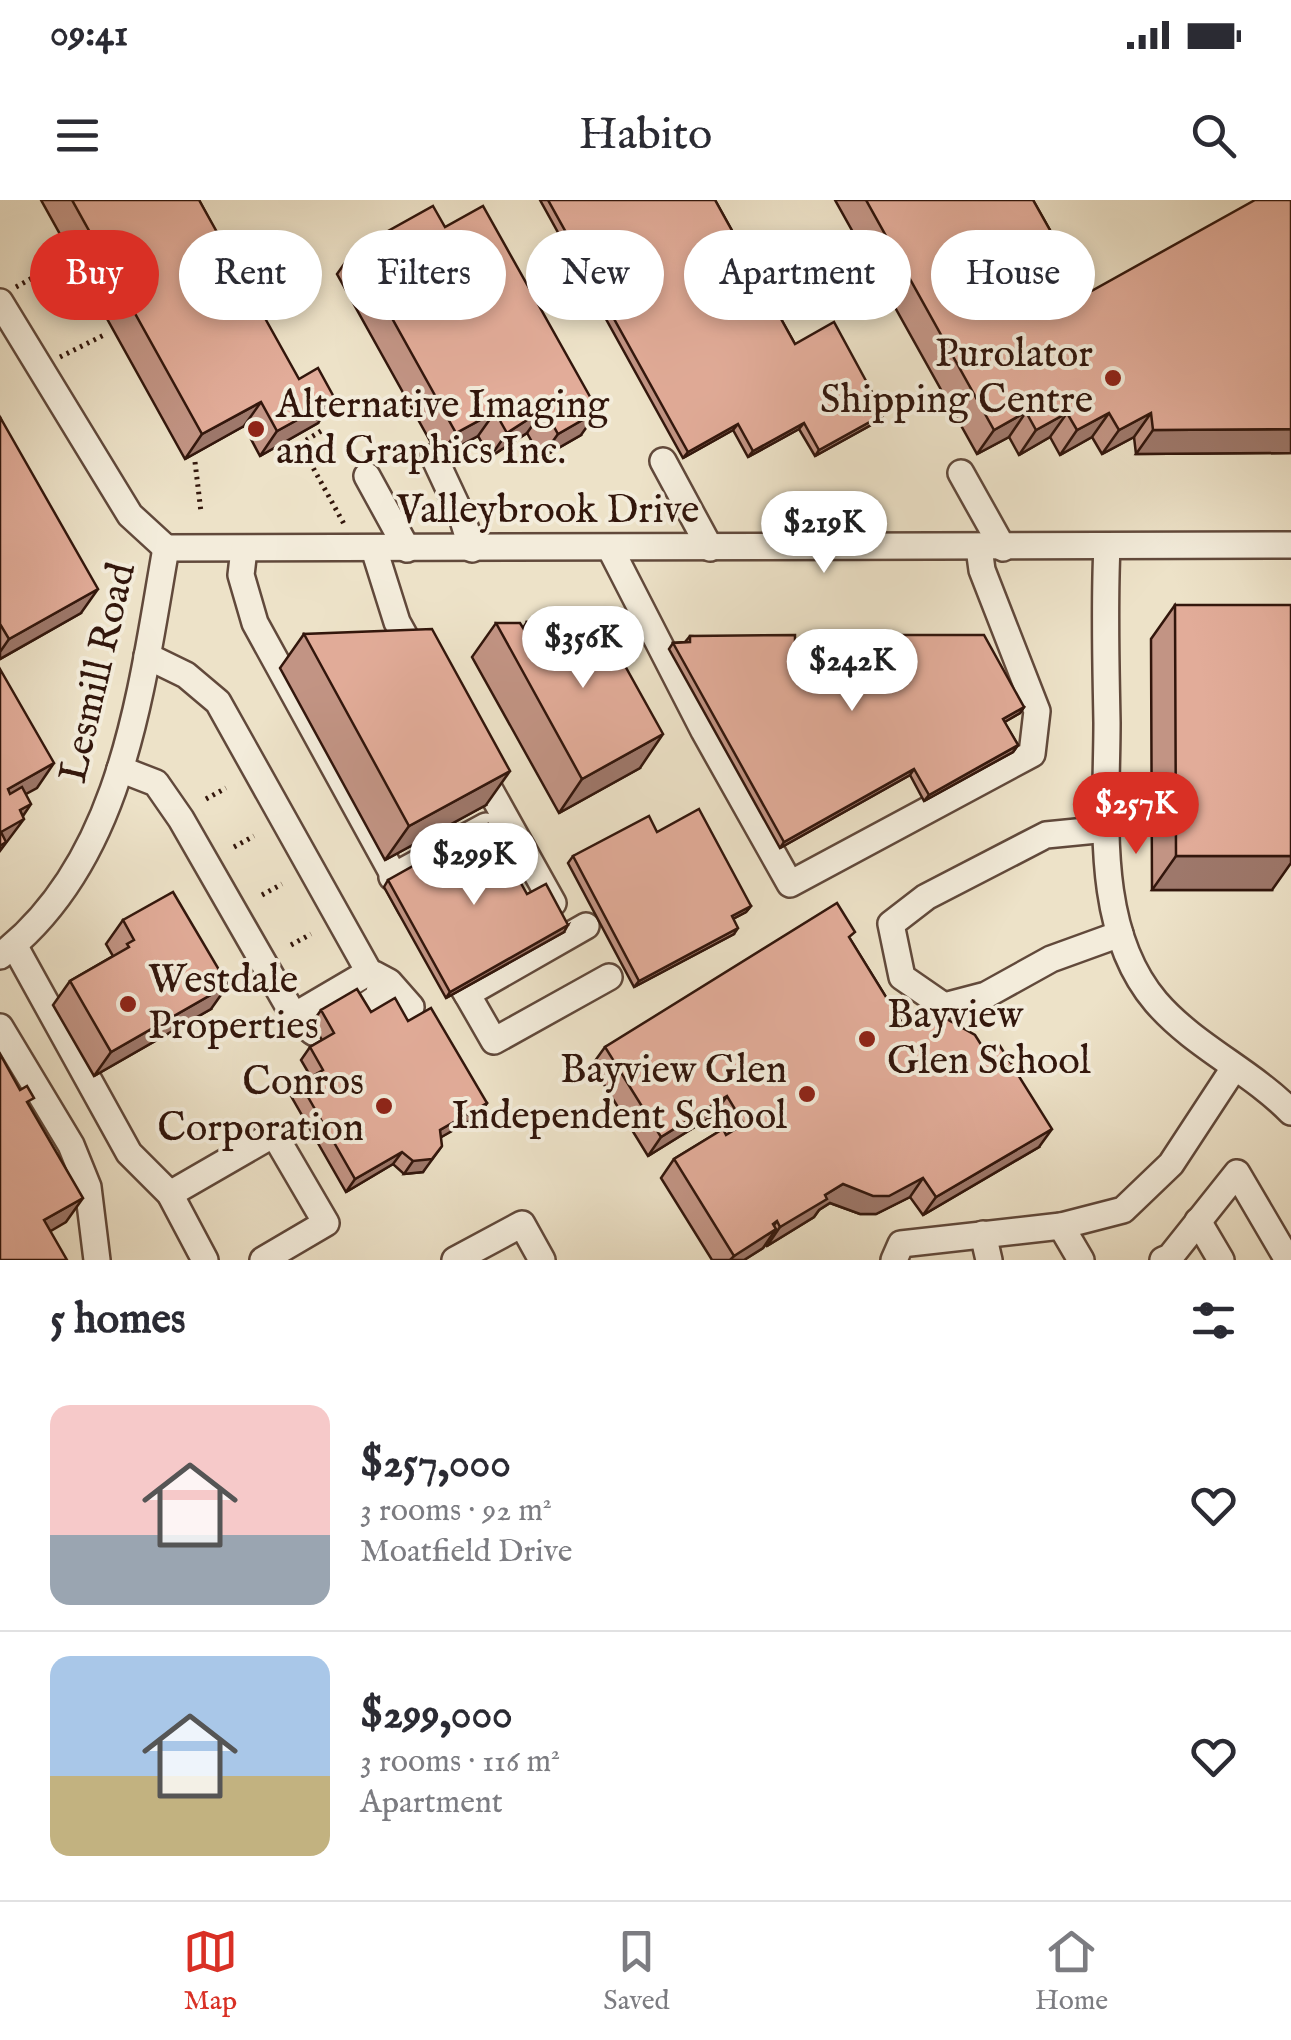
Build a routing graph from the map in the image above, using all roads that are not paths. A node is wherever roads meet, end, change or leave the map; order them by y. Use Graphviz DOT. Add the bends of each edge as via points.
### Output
graph roads {
  1 [pos="0,302"];
  2 [pos="434,457"];
  3 [pos="663,461"];
  4 [pos="961,473"];
  5 [pos="367,476"];
  6 [pos="1291,545"];
  7 [pos="166,548"];
  8 [pos="610,548"];
  9 [pos="710,548"];
  10 [pos="991,548"];
  11 [pos="1107,548"];
  12 [pos="244,549"];
  13 [pos="374,549"];
  14 [pos="407,549"];
  15 [pos="472,549"];
  16 [pos="397,622"];
  17 [pos="147,656"];
  18 [pos="393,656"];
  19 [pos="432,687"];
  20 [pos="459,736"];
  21 [pos="120,769"];
  22 [pos="504,816"];
  23 [pos="1107,829"];
  24 [pos="392,877"];
  25 [pos="522,920"];
  26 [pos="586,926"];
  27 [pos="1120,934"];
  28 [pos="7,951"];
  29 [pos="376,975"];
  30 [pos="609,977"];
  31 [pos="467,994"];
  32 [pos="411,1007"];
  33 [pos="0,1027"];
  34 [pos="1234,1068"];
  35 [pos="1291,1112"];
  36 [pos="170,1194"];
  37 [pos="1198,1221"];
  38 [pos="1061,1226"];
  39 [pos="983,1234"];
  40 [pos="97,1260"];
  41 [pos="205,1260"];
  42 [pos="263,1260"];
  43 [pos="456,1260"];
  44 [pos="542,1260"];
  45 [pos="894,1260"];
  46 [pos="990,1260"];
  47 [pos="1063,1260"];
  48 [pos="1081,1260"];
  49 [pos="1163,1260"];
  50 [pos="1221,1260"];
  51 [pos="1288,1260"];
  1 -- 7 [label="street, Lesmill Road" via="130,515"];
  2 -- 15 [label="street"];
  3 -- 9 [label="street"];
  4 -- 10 [label="street"];
  5 -- 14 [label="street"];
  6 -- 11 [label="street, Valleybrook Drive"];
  7 -- 12 [label="street, Valleybrook Drive"];
  7 -- 17 [label="street, Lesmill Road"];
  8 -- 9 [label="street, Valleybrook Drive"];
  8 -- 10 [label="street" via="790,884 1032,754 1036,711 982,570"];
  8 -- 15 [label="street, Valleybrook Drive"];
  9 -- 10 [label="street, Valleybrook Drive"];
  10 -- 11 [label="street, Valleybrook Drive"];
  11 -- 23 [label="street"];
  12 -- 13 [label="street, Valleybrook Drive"];
  12 -- 24 [label="street" via="241,575 255,623"];
  13 -- 14 [label="street, Valleybrook Drive"];
  13 -- 16 [label="street"];
  14 -- 15 [label="street, Valleybrook Drive"];
  16 -- 18 [label="street" via="389,635"];
  16 -- 19 [label="street"];
  17 -- 21 [label="street, Lesmill Road"];
  17 -- 29 [label="street" via="186,675 218,702"];
  20 -- 22 [label="street"];
  21 -- 28 [label="street, Lesmill Road" via="78,866 50,908"];
  21 -- 29 [label="street" via="156,783 181,818 294,1016"];
  22 -- 24 [label="street"];
  22 -- 25 [label="street" via="553,903"];
  23 -- 27 [label="street"];
  23 -- 27 [label="street" via="1046,835 926,897 891,924 902,977 944,1006 986,995 1051,959"];
  24 -- 31 [label="street" via="443,944"];
  26 -- 31 [label="street"];
  27 -- 34 [label="street" via="1153,998"];
  28 -- 36 [label="street" via="130,1153"];
  29 -- 32 [label="street"];
  30 -- 31 [label="street" via="494,1041"];
  33 -- 40 [label="street" via="71,1145 88,1187"];
  34 -- 35 [label="street"];
  34 -- 38 [label="street" via="1171,1164 1124,1210"];
  36 -- 41 [label="street"];
  36 -- 42 [label="street" via="274,1134 326,1223"];
  37 -- 49 [label="street"];
  37 -- 50 [label="street"];
  37 -- 51 [label="street" via="1237,1173"];
  38 -- 39 [label="street"];
  38 -- 47 [label="street" via="1056,1245"];
  38 -- 48 [label="street"];
  39 -- 45 [label="street" via="901,1244"];
  39 -- 46 [label="street"];
  43 -- 44 [label="street" via="522,1224"];
}
